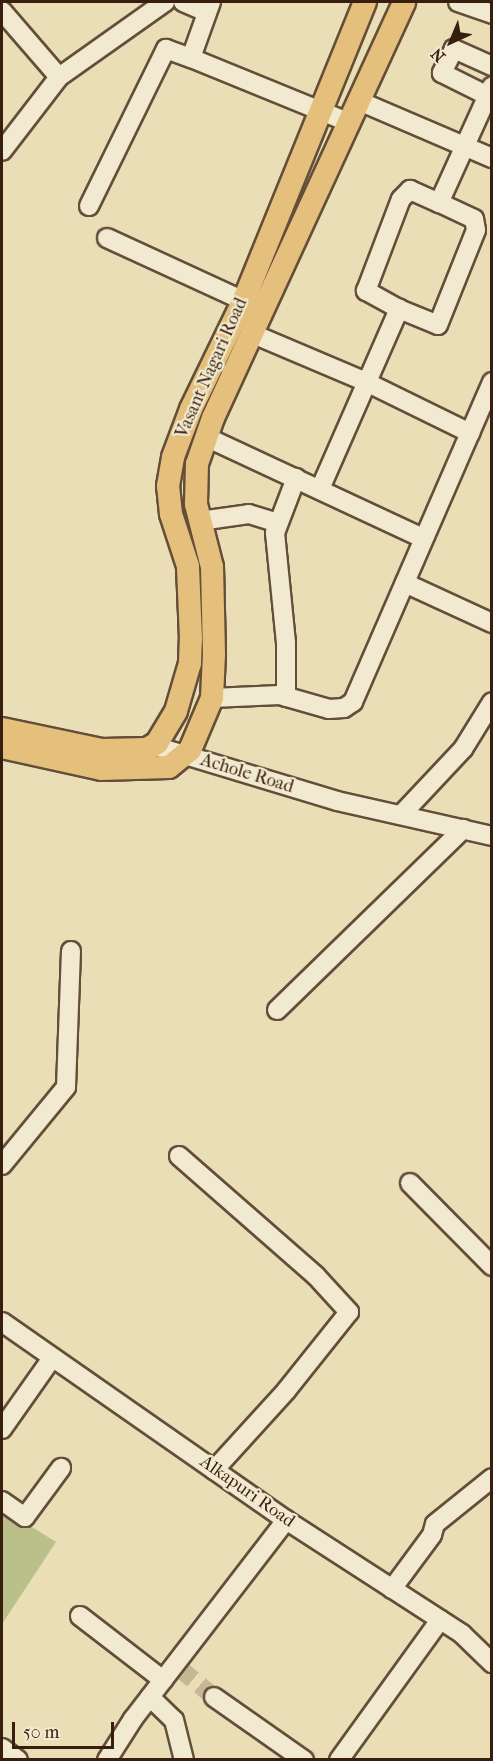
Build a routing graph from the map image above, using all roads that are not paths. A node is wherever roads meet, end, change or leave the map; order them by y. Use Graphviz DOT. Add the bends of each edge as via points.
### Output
graph roads {
  1 [pos="165,2"];
  2 [pos="183,2"];
  3 [pos="365,2"];
  4 [pos="404,2"];
  5 [pos="458,2"];
  6 [pos="209,7"];
  7 [pos="487,10"];
  8 [pos="2,11"];
  9 [pos="191,57"];
  10 [pos="492,66"];
  11 [pos="59,77"];
  12 [pos="490,93"];
  13 [pos="359,101"];
  14 [pos="322,111"];
  15 [pos="350,123"];
  16 [pos="466,148"];
  17 [pos="2,151"];
  18 [pos="492,158"];
  19 [pos="439,203"];
  20 [pos="89,207"];
  21 [pos="107,238"];
  22 [pos="244,300"];
  23 [pos="399,309"];
  24 [pos="264,310"];
  25 [pos="253,334"];
  26 [pos="366,382"];
  27 [pos="492,382"];
  28 [pos="480,424"];
  29 [pos="206,437"];
  30 [pos="296,478"];
  31 [pos="320,489"];
  32 [pos="200,521"];
  33 [pos="278,523"];
  34 [pos="423,538"];
  35 [pos="405,583"];
  36 [pos="492,623"];
  37 [pos="286,697"];
  38 [pos="212,698"];
  39 [pos="492,702"];
  40 [pos="2,729"];
  41 [pos="155,746"];
  42 [pos="2,747"];
  43 [pos="177,762"];
  44 [pos="401,816"];
  45 [pos="463,829"];
  46 [pos="492,836"];
  47 [pos="71,951"];
  48 [pos="278,1010"];
  49 [pos="179,1156"];
  50 [pos="2,1165"];
  51 [pos="410,1182"];
  52 [pos="492,1266"];
  53 [pos="2,1322"];
  54 [pos="52,1358"];
  55 [pos="2,1429"];
  56 [pos="61,1468"];
  57 [pos="214,1470"];
  58 [pos="492,1478"];
  59 [pos="2,1501"];
  60 [pos="286,1520"];
  61 [pos="392,1589"];
  62 [pos="80,1616"];
  63 [pos="440,1620"];
  64 [pos="492,1663"];
  65 [pos="163,1680"];
  66 [pos="150,1697"];
  67 [pos="214,1697"];
  68 [pos="2,1748"];
  69 [pos="18,1760"];
  70 [pos="107,1760"];
  71 [pos="184,1760"];
  72 [pos="304,1760"];
  73 [pos="339,1760"];
  1 -- 11 [label="street"];
  2 -- 6 [label="street"];
  3 -- 14 [label="main road, Vasant Nagari Road"];
  4 -- 13 [label="main road, Vasant Nagari Road"];
  5 -- 7 [label="street"];
  6 -- 9 [label="street"];
  8 -- 11 [label="street"];
  9 -- 14 [label="street"];
  9 -- 20 [label="street" via="166,49"];
  10 -- 12 [label="street" via="454,49 442,70 445,76"];
  11 -- 17 [label="street"];
  12 -- 16 [label="street"];
  13 -- 15 [label="main road, Vasant Nagari Road"];
  13 -- 16 [label="street"];
  14 -- 15 [label="street"];
  14 -- 22 [label="main road, Vasant Nagari Road"];
  15 -- 24 [label="main road, Vasant Nagari Road"];
  16 -- 18 [label="street"];
  16 -- 19 [label="street"];
  19 -- 23 [label="street" via="410,190 405,192 368,285 366,291"];
  19 -- 23 [label="street" via="474,219 477,230 438,325"];
  21 -- 22 [label="street"];
  22 -- 24 [label="street"];
  22 -- 41 [label="main road, Vasant Nagari Road" via="191,409 173,457 169,495 188,566 190,663 176,711"];
  23 -- 26 [label="street"];
  24 -- 25 [label="main road, Vasant Nagari Road"];
  25 -- 26 [label="street"];
  25 -- 29 [label="main road, Vasant Nagari Road"];
  26 -- 28 [label="street"];
  26 -- 31 [label="street"];
  27 -- 28 [label="street"];
  28 -- 34 [label="street"];
  29 -- 30 [label="street"];
  29 -- 32 [label="main road, Vasant Nagari Road" via="194,483"];
  30 -- 31 [label="street"];
  30 -- 33 [label="street"];
  31 -- 34 [label="street"];
  32 -- 33 [label="street" via="249,514"];
  32 -- 38 [label="main road, Vasant Nagari Road" via="212,567"];
  33 -- 37 [label="street"];
  34 -- 35 [label="street"];
  35 -- 36 [label="street"];
  35 -- 37 [label="street" via="353,702 344,708 329,709"];
  37 -- 38 [label="street"];
  38 -- 43 [label="main road, Vasant Nagari Road"];
  39 -- 44 [label="street" via="463,749"];
  40 -- 41 [label="main road, Achole Road" via="102,750"];
  41 -- 43 [label="street, Achole Road"];
  42 -- 43 [label="main road, Achole Road" via="101,769"];
  43 -- 44 [label="street, Achole Road"];
  44 -- 45 [label="street, Achole Road"];
  45 -- 46 [label="street, Achole Road"];
  45 -- 48 [label="street"];
  47 -- 50 [label="street" via="66,1087"];
  49 -- 57 [label="street" via="316,1276 349,1312 286,1391"];
  51 -- 52 [label="street"];
  53 -- 54 [label="street, Alkapuri Road"];
  54 -- 55 [label="street"];
  54 -- 57 [label="street, Alkapuri Road"];
  56 -- 59 [label="street" via="25,1517"];
  57 -- 60 [label="street, Alkapuri Road"];
  58 -- 61 [label="street" via="435,1524 432,1535"];
  60 -- 61 [label="street, Alkapuri Road"];
  60 -- 65 [label="street"];
  61 -- 63 [label="street, Alkapuri Road"];
  62 -- 65 [label="street"];
  63 -- 64 [label="street, Alkapuri Road"];
  63 -- 73 [label="street"];
  65 -- 66 [label="street"];
  66 -- 70 [label="street"];
  66 -- 71 [label="street" via="174,1720"];
  67 -- 72 [label="street"];
  68 -- 69 [label="street"];
}
